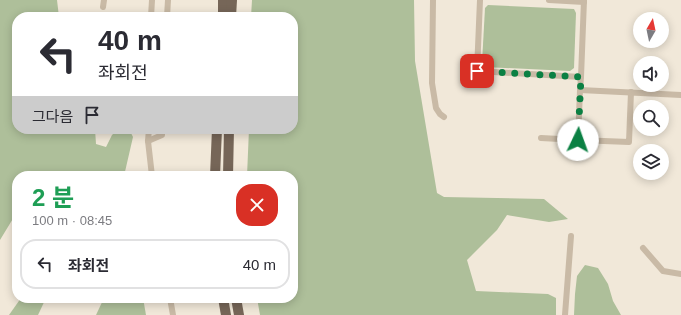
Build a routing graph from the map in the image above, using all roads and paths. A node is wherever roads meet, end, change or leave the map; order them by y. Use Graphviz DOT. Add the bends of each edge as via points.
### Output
graph roads {
  1 [pos="104,0"];
  2 [pos="152,0"];
  3 [pos="168,0"];
  4 [pos="223,0"];
  5 [pos="232,0"];
  6 [pos="433,0"];
  7 [pos="480,0"];
  8 [pos="549,0"];
  9 [pos="584,1"];
  10 [pos="103,7"];
  11 [pos="151,12"];
  12 [pos="167,12"];
  13 [pos="223,12"];
  14 [pos="231,12"];
  15 [pos="581,77"];
  16 [pos="580,90"];
  17 [pos="631,92"];
  18 [pos="681,95"];
  19 [pos="444,117"];
  20 [pos="149,134"];
  21 [pos="162,134"];
  22 [pos="217,134"];
  23 [pos="229,134"];
  24 [pos="541,138"];
  25 [pos="578,140"];
  26 [pos="148,141"];
  27 [pos="151,171"];
  28 [pos="215,171"];
  29 [pos="228,171"];
  30 [pos="571,236"];
  31 [pos="642,248"];
  32 [pos="681,274"];
  33 [pos="171,303"];
  34 [pos="225,303"];
  35 [pos="237,303"];
  36 [pos="173,315"];
  37 [pos="226,315"];
  38 [pos="239,315"];
  39 [pos="565,315"];
  1 -- 10 [label="lane"];
  2 -- 11 [label="lane"];
  3 -- 12 [label="lane"];
  4 -- 13 [label="main road"];
  5 -- 14 [label="main road"];
  6 -- 19 [label="lane" via="432,83 436,108"];
  7 -- 15 [label="lane" via="477,71"];
  8 -- 9 [label="lane"];
  9 -- 15 [label="lane"];
  15 -- 16 [label="lane"];
  16 -- 17 [label="lane"];
  16 -- 25 [label="lane"];
  17 -- 18 [label="lane"];
  17 -- 25 [label="lane" via="629,142"];
  20 -- 26 [label="lane"];
  21 -- 26 [label="lane"];
  22 -- 28 [label="main road"];
  23 -- 29 [label="main road"];
  24 -- 25 [label="lane"];
  26 -- 27 [label="lane"];
  30 -- 39 [label="lane"];
  31 -- 32 [label="lane" via="663,271"];
  33 -- 36 [label="lane"];
  34 -- 37 [label="main road"];
  35 -- 38 [label="main road"];
}
